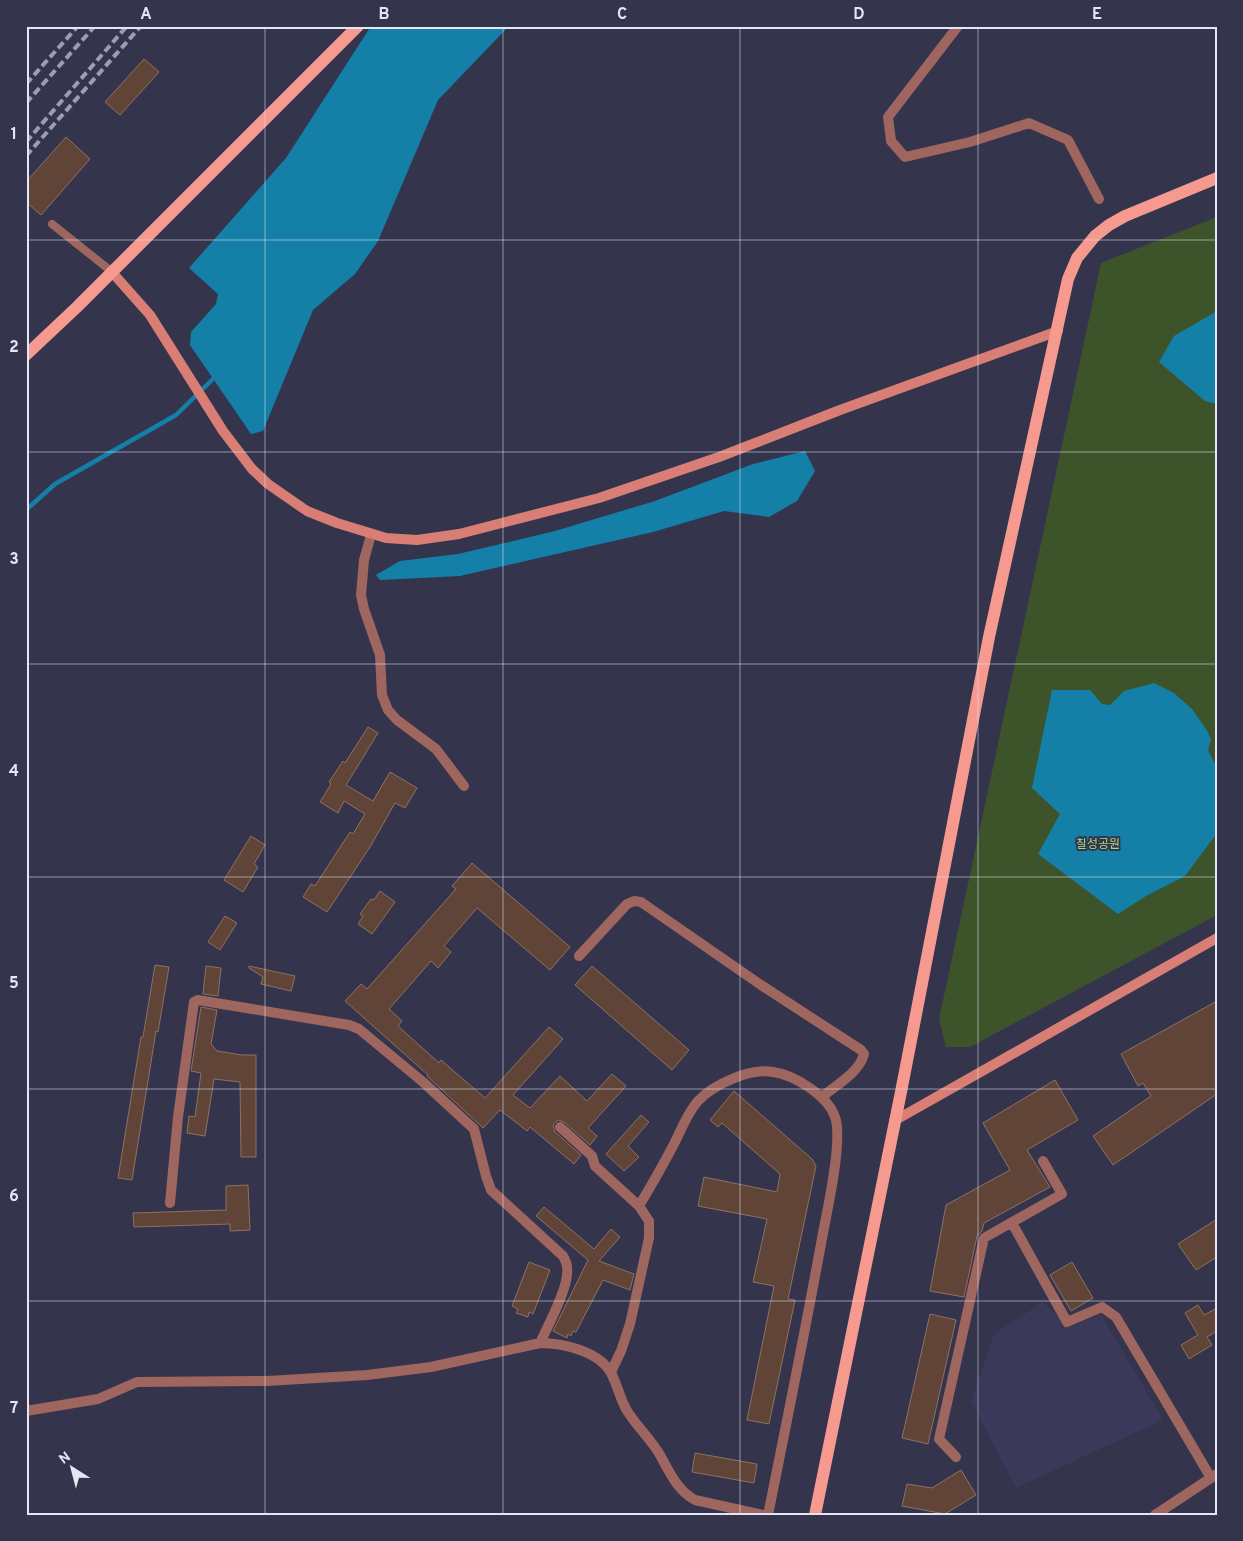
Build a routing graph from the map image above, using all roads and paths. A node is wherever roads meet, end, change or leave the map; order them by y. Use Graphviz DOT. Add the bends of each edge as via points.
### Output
graph roads {
  1 [pos="358,26"];
  2 [pos="958,26"];
  3 [pos="1217,178"];
  4 [pos="1099,199"];
  5 [pos="52,224"];
  6 [pos="112,271"];
  7 [pos="1058,331"];
  8 [pos="26,355"];
  9 [pos="371,535"];
  10 [pos="464,786"];
  11 [pos="1217,938"];
  12 [pos="579,956"];
  13 [pos="822,1097"];
  14 [pos="894,1121"];
  15 [pos="560,1126"];
  16 [pos="1043,1160"];
  17 [pos="170,1203"];
  18 [pos="638,1206"];
  19 [pos="1012,1223"];
  20 [pos="540,1343"];
  21 [pos="611,1372"];
  22 [pos="26,1411"];
  23 [pos="956,1458"];
  24 [pos="1214,1476"];
  25 [pos="763,1515"];
  26 [pos="768,1515"];
  27 [pos="815,1515"];
  28 [pos="1154,1515"];
  1 -- 6 [label="main road"];
  2 -- 4 [label="street" via="888,117 891,141 905,157 970,142 1029,123 1068,140"];
  3 -- 7 [label="main road" via="1125,216 1095,236 1077,258 1068,279"];
  5 -- 6 [label="lane"];
  6 -- 8 [label="main road"];
  6 -- 9 [label="street" via="150,314 222,431 252,469 307,511"];
  7 -- 9 [label="street" via="599,498 459,534 417,540"];
  7 -- 14 [label="main road" via="989,638"];
  9 -- 10 [label="street" via="364,560 361,595 380,656 382,695 388,710 397,720 436,749"];
  11 -- 14 [label="street"];
  12 -- 13 [label="street" via="627,904 641,902 861,1050 864,1054 857,1069"];
  13 -- 18 [label="street" via="787,1075 772,1071 744,1074 714,1088 698,1102"];
  13 -- 26 [label="street" via="835,1116 838,1129 834,1165"];
  14 -- 27 [label="main road"];
  15 -- 18 [label="street" via="592,1156 595,1166"];
  16 -- 19 [label="street" via="1062,1194"];
  17 -- 20 [label="street" via="194,1002 198,1000 349,1025 359,1029 423,1082 474,1129 492,1190 563,1256 568,1266 562,1294"];
  18 -- 21 [label="street" via="649,1221 648,1238 630,1324"];
  19 -- 23 [label="street" via="984,1238 939,1439"];
  19 -- 24 [label="street" via="1067,1322 1102,1307 1116,1317"];
  20 -- 21 [label="street" via="569,1346 598,1358"];
  20 -- 22 [label="street" via="431,1367 367,1375 267,1381 137,1382 98,1399"];
  21 -- 25 [label="street" via="626,1408 686,1495 695,1500"];
  24 -- 28 [label="street"];
}
